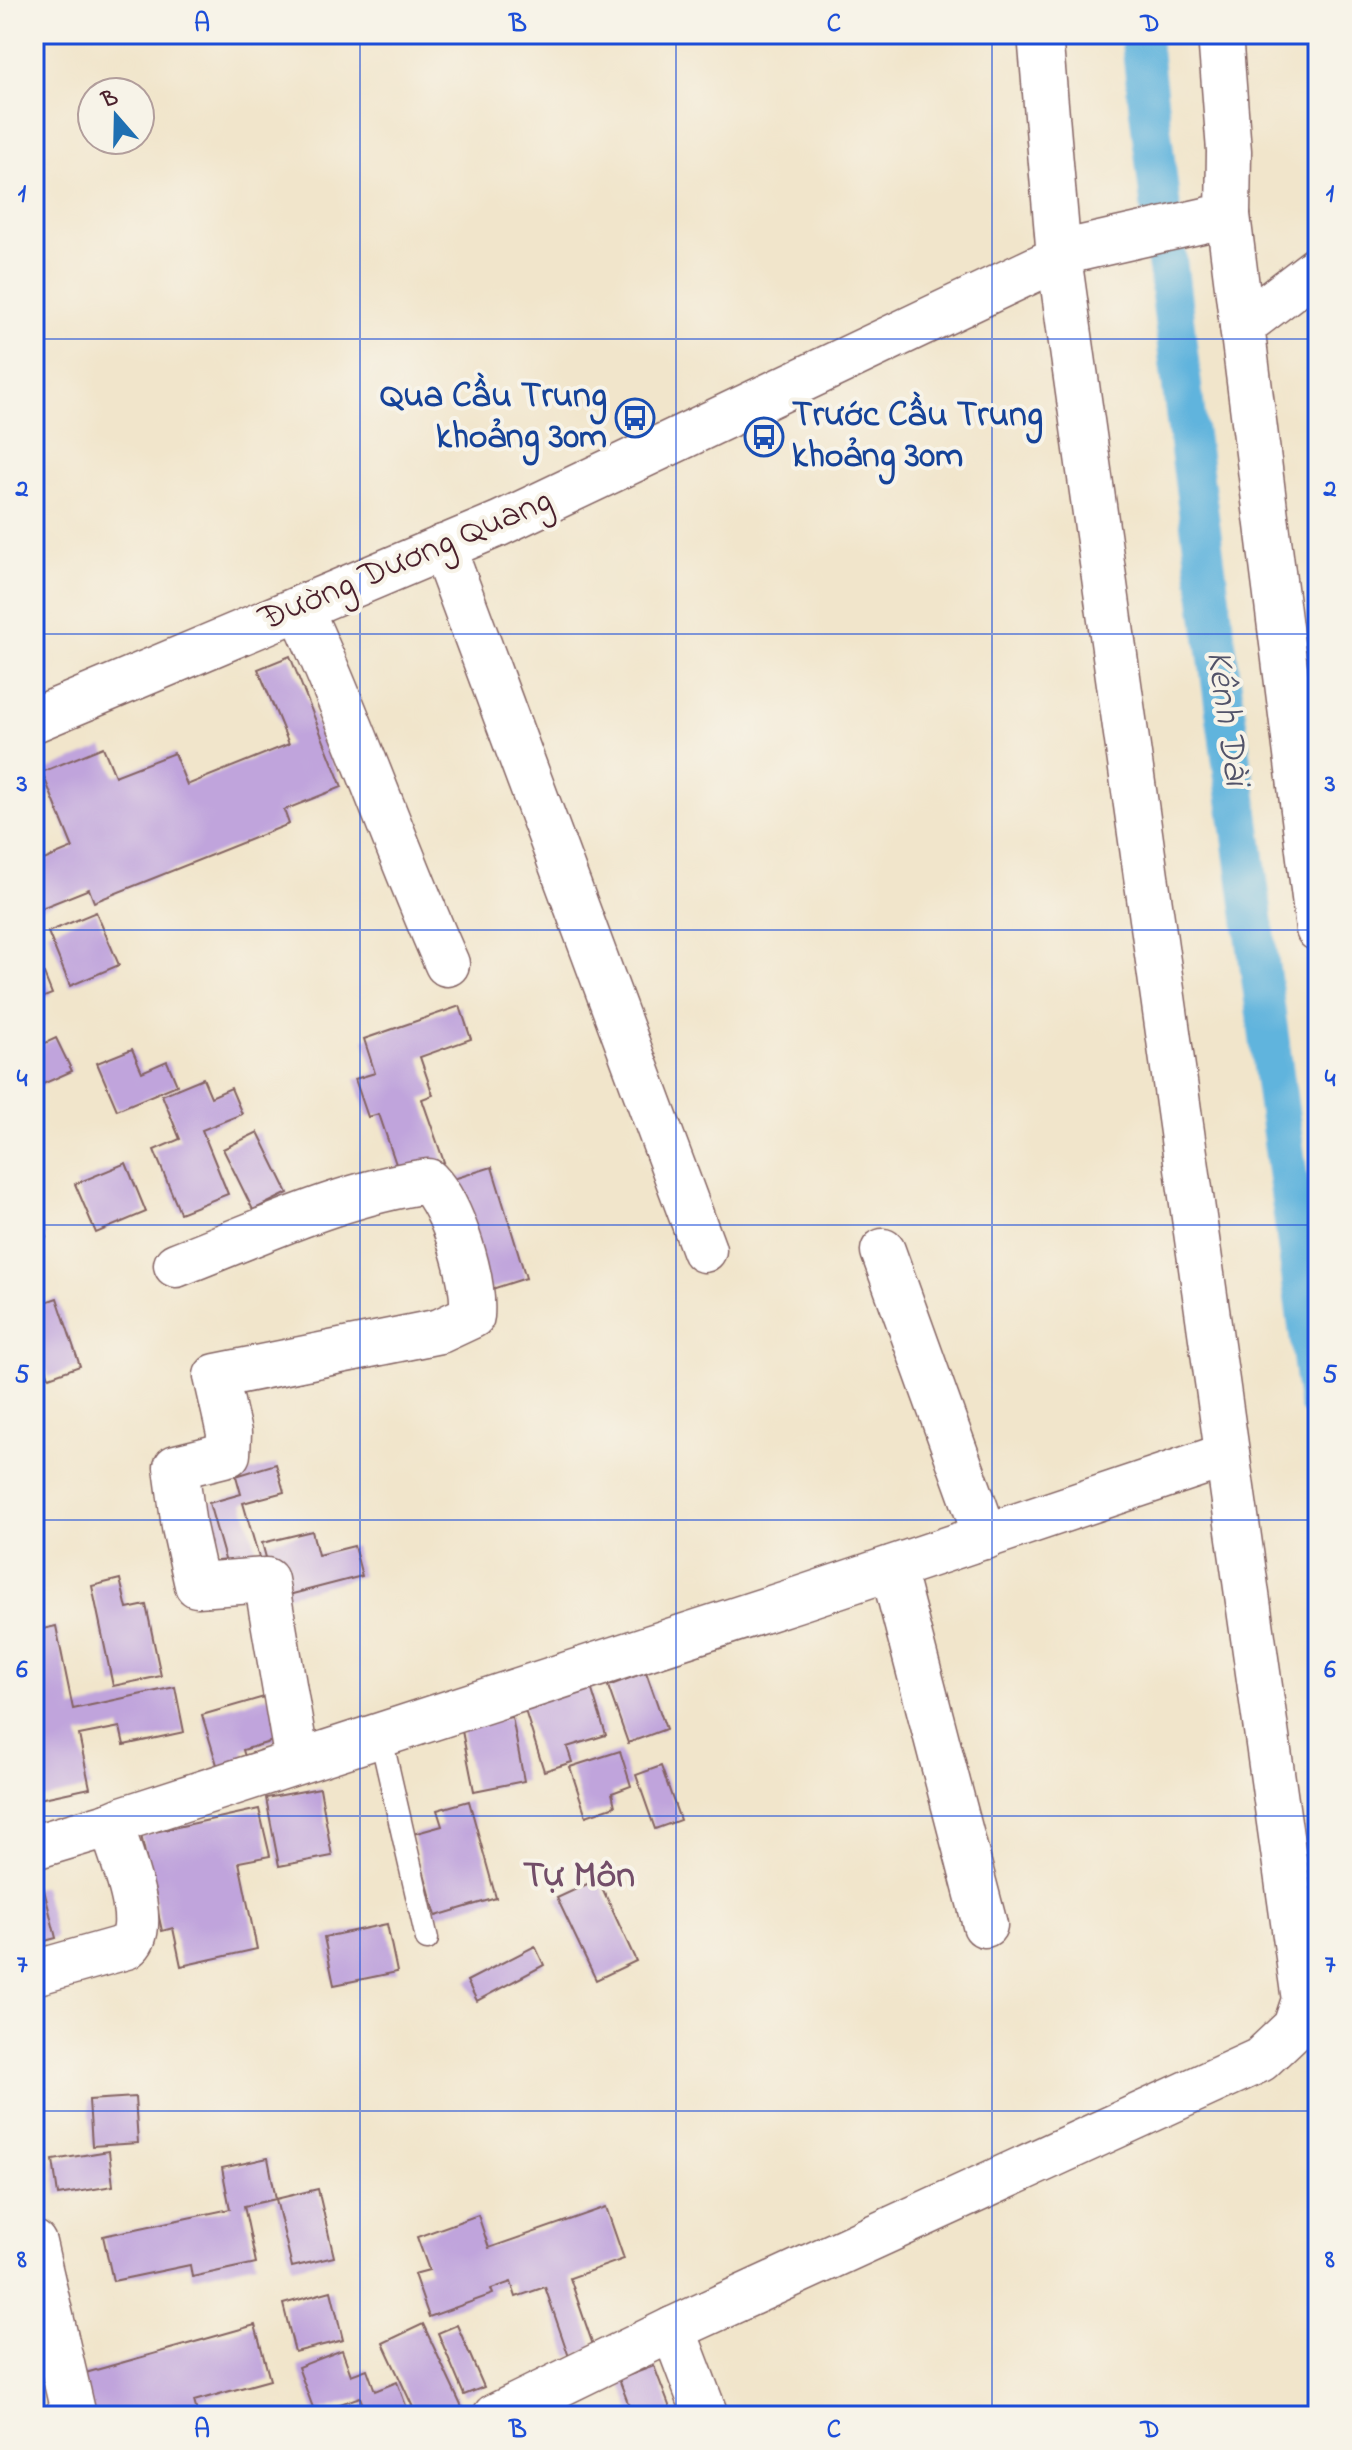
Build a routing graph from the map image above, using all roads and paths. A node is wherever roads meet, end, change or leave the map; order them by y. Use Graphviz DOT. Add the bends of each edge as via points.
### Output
graph roads {
  1 [pos="1040,34"];
  2 [pos="1220,34"];
  3 [pos="1219,217"];
  4 [pos="1068,253"];
  5 [pos="1318,268"];
  6 [pos="1242,326"];
  7 [pos="443,547"];
  8 [pos="300,608"];
  9 [pos="34,720"];
  10 [pos="1318,929"];
  11 [pos="447,964"];
  12 [pos="704,1250"];
  13 [pos="883,1251"];
  14 [pos="176,1265"];
  15 [pos="1227,1455"];
  16 [pos="986,1537"];
  17 [pos="892,1568"];
  18 [pos="380,1734"];
  19 [pos="297,1761"];
  20 [pos="111,1824"];
  21 [pos="34,1847"];
  22 [pos="985,1925"];
  23 [pos="427,1939"];
  24 [pos="34,1973"];
  25 [pos="34,2243"];
  26 [pos="673,2329"];
  27 [pos="74,2416"];
  28 [pos="495,2416"];
  29 [pos="706,2416"];
  1 -- 4 [label="street"];
  2 -- 3 [label="street" via="1229,151"];
  3 -- 4 [label="street, Đường Dương Quang"];
  3 -- 6 [label="street"];
  4 -- 7 [label="street, Đường Dương Quang"];
  4 -- 15 [label="street"];
  5 -- 6 [label="street"];
  6 -- 10 [label="street"];
  7 -- 8 [label="street, Đường Dương Quang"];
  7 -- 12 [label="street"];
  8 -- 9 [label="street, Đường Dương Quang"];
  8 -- 11 [label="street" via="343,701"];
  13 -- 16 [label="street"];
  14 -- 19 [label="street" via="316,1211 400,1184 428,1181 441,1195 471,1293 472,1316 440,1331 216,1376 229,1433 228,1454 176,1467 197,1585 266,1580"];
  15 -- 16 [label="street"];
  15 -- 26 [label="street" via="1304,2000 1295,2027 1260,2060"];
  16 -- 17 [label="street"];
  17 -- 18 [label="street"];
  17 -- 22 [label="street"];
  18 -- 19 [label="street"];
  18 -- 23 [label="lane"];
  19 -- 20 [label="street"];
  20 -- 21 [label="street"];
  20 -- 24 [label="street" via="136,1905 133,1942"];
  25 -- 27 [label="street"];
  26 -- 28 [label="street"];
  26 -- 29 [label="street"];
}
